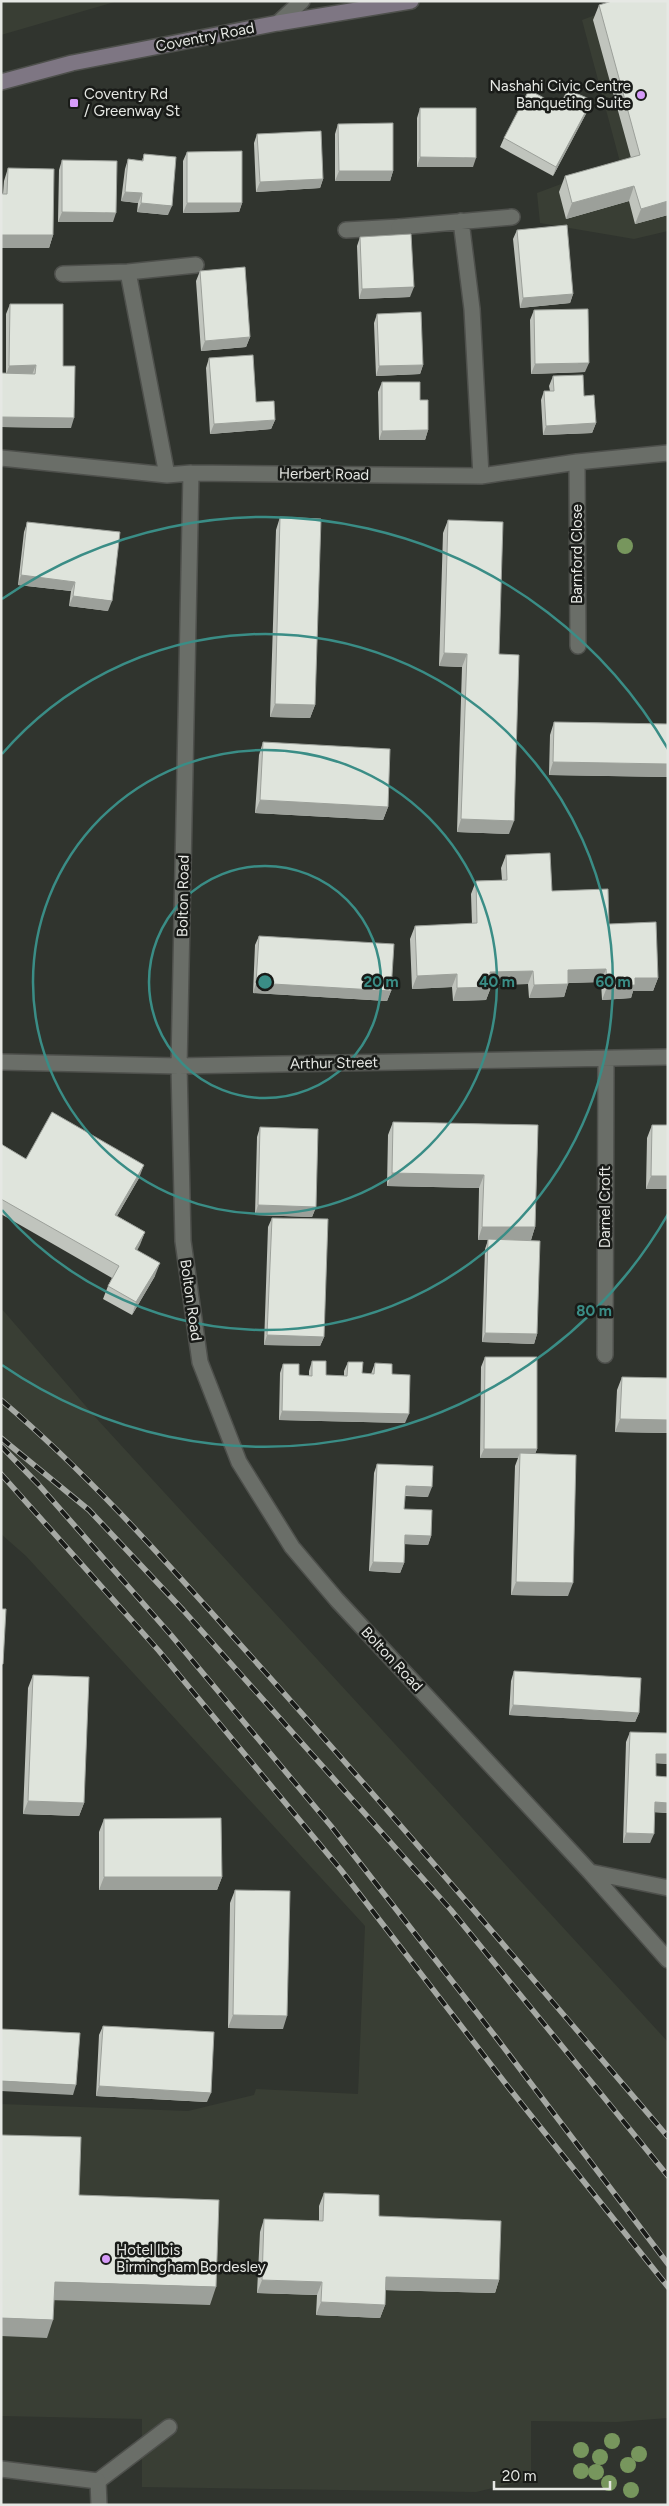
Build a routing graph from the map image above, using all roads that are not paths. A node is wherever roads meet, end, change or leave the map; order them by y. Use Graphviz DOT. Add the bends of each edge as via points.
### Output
graph roads {
  1 [pos="302,1"];
  2 [pos="411,1"];
  3 [pos="278,23"];
  4 [pos="1,82"];
  5 [pos="512,217"];
  6 [pos="460,221"];
  7 [pos="346,230"];
  8 [pos="196,265"];
  9 [pos="128,272"];
  10 [pos="63,274"];
  11 [pos="668,454"];
  12 [pos="1,458"];
  13 [pos="577,462"];
  14 [pos="191,473"];
  15 [pos="167,475"];
  16 [pos="482,476"];
  17 [pos="578,646"];
  18 [pos="668,1057"];
  19 [pos="606,1058"];
  20 [pos="1,1062"];
  21 [pos="179,1066"];
  22 [pos="605,1355"];
  23 [pos="590,1872"];
  24 [pos="668,1888"];
  25 [pos="668,1960"];
  26 [pos="169,2426"];
  27 [pos="1,2469"];
  28 [pos="98,2481"];
  29 [pos="99,2505"];
  1 -- 3 [label="street"];
  2 -- 3 [label="street, Coventry Road"];
  3 -- 4 [label="street, Coventry Road" via="72,63"];
  5 -- 6 [label="street"];
  6 -- 7 [label="street"];
  6 -- 16 [label="street" via="472,309"];
  8 -- 9 [label="street"];
  9 -- 10 [label="street"];
  9 -- 15 [label="street"];
  11 -- 13 [label="street, Herbert Road"];
  12 -- 15 [label="street, Herbert Road"];
  13 -- 16 [label="street, Herbert Road"];
  13 -- 17 [label="street, Barnford Close"];
  14 -- 15 [label="street, Herbert Road"];
  14 -- 16 [label="street, Herbert Road"];
  14 -- 21 [label="street, Bolton Road"];
  18 -- 19 [label="street, Arthur Street"];
  19 -- 21 [label="street, Arthur Street"];
  19 -- 22 [label="street, Darnel Croft"];
  20 -- 21 [label="street, Arthur Street"];
  21 -- 23 [label="street, Bolton Road" via="182,1241 193,1321 200,1362 239,1462 298,1555"];
  23 -- 24 [label="street"];
  23 -- 25 [label="street, Bolton Road"];
  26 -- 28 [label="street"];
  27 -- 28 [label="street"];
  28 -- 29 [label="street"];
}
